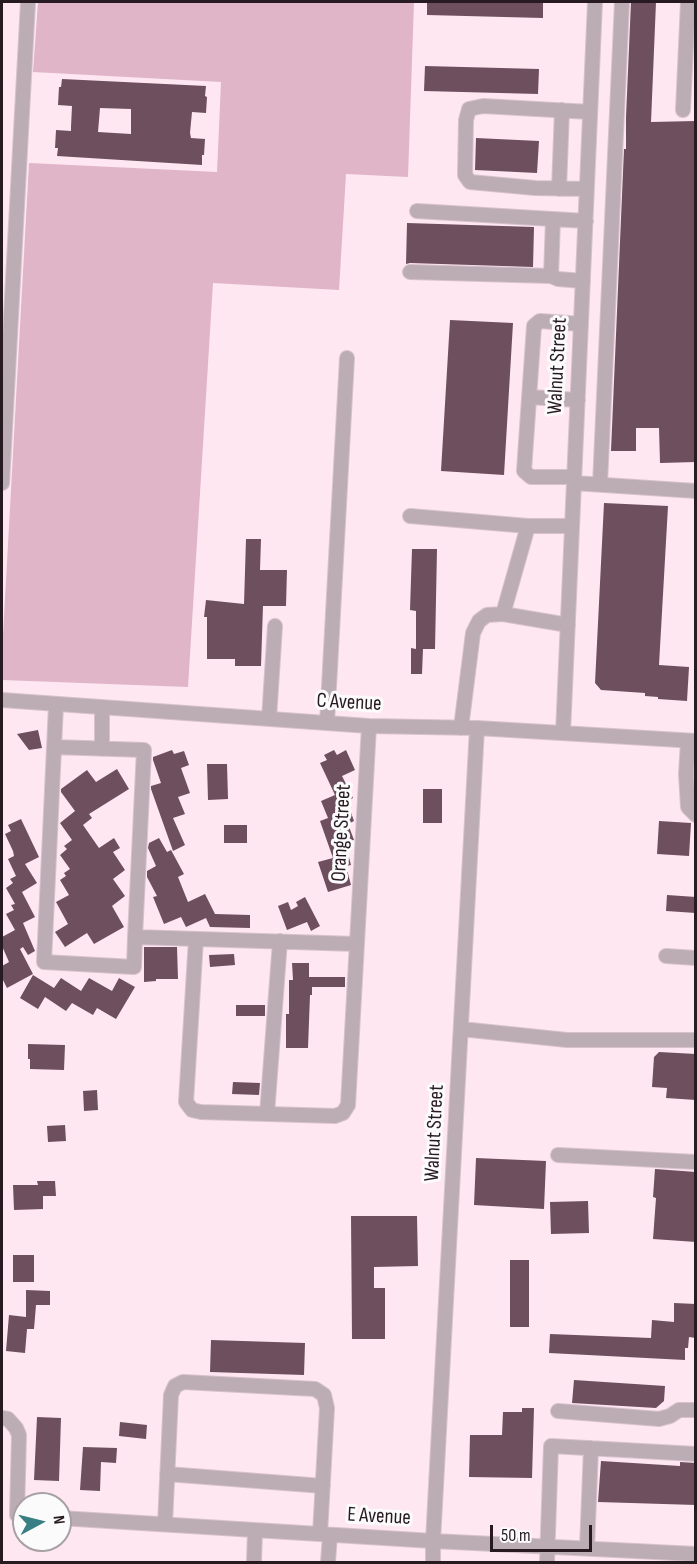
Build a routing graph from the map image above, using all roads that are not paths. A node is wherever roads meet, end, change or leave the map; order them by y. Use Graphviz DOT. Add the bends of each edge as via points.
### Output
graph roads {
  1 [pos="28,2"];
  2 [pos="595,2"];
  3 [pos="622,2"];
  4 [pos="688,2"];
  5 [pos="562,110"];
  6 [pos="683,110"];
  7 [pos="590,112"];
  8 [pos="559,189"];
  9 [pos="587,189"];
  10 [pos="417,211"];
  11 [pos="553,219"];
  12 [pos="586,221"];
  13 [pos="2,222"];
  14 [pos="16,223"];
  15 [pos="410,272"];
  16 [pos="551,276"];
  17 [pos="583,282"];
  18 [pos="581,324"];
  19 [pos="347,358"];
  20 [pos="529,397"];
  21 [pos="578,400"];
  22 [pos="574,480"];
  23 [pos="2,483"];
  24 [pos="600,484"];
  25 [pos="696,491"];
  26 [pos="410,516"];
  27 [pos="528,526"];
  28 [pos="572,526"];
  29 [pos="503,614"];
  30 [pos="568,625"];
  31 [pos="275,626"];
  32 [pos="2,700"];
  33 [pos="56,705"];
  34 [pos="102,708"];
  35 [pos="269,719"];
  36 [pos="327,723"];
  37 [pos="369,726"];
  38 [pos="461,728"];
  39 [pos="477,728"];
  40 [pos="563,733"];
  41 [pos="692,741"];
  42 [pos="54,747"];
  43 [pos="102,749"];
  44 [pos="691,774"];
  45 [pos="696,815"];
  46 [pos="135,937"];
  47 [pos="196,939"];
  48 [pos="280,941"];
  49 [pos="356,944"];
  50 [pos="666,956"];
  51 [pos="696,958"];
  52 [pos="461,1029"];
  53 [pos="696,1040"];
  54 [pos="267,1114"];
  55 [pos="558,1155"];
  56 [pos="696,1162"];
  57 [pos="696,1410"];
  58 [pos="558,1411"];
  59 [pos="2,1418"];
  60 [pos="591,1448"];
  61 [pos="696,1454"];
  62 [pos="167,1474"];
  63 [pos="323,1486"];
  64 [pos="20,1492"];
  65 [pos="72,1519"];
  66 [pos="165,1524"];
  67 [pos="255,1530"];
  68 [pos="325,1534"];
  69 [pos="433,1541"];
  70 [pos="547,1546"];
  71 [pos="587,1548"];
  72 [pos="696,1554"];
  73 [pos="623,1556"];
  74 [pos="254,1563"];
  75 [pos="328,1563"];
  76 [pos="433,1563"];
  77 [pos="547,1563"];
  1 -- 14 [label="street"];
  2 -- 7 [label="street, Walnut Street"];
  3 -- 24 [label="street"];
  4 -- 6 [label="street"];
  5 -- 7 [label="street"];
  5 -- 8 [label="street"];
  5 -- 8 [label="street" via="483,106 469,109 466,120 465,175 470,182"];
  7 -- 9 [label="street, Walnut Street"];
  8 -- 9 [label="street"];
  9 -- 12 [label="street, Walnut Street"];
  10 -- 11 [label="street"];
  11 -- 12 [label="street"];
  11 -- 16 [label="street"];
  12 -- 17 [label="street, Walnut Street"];
  13 -- 14 [label="street"];
  14 -- 23 [label="street"];
  15 -- 16 [label="street"];
  16 -- 17 [label="street"];
  17 -- 18 [label="street, Walnut Street"];
  18 -- 20 [label="street" via="540,321 534,326"];
  18 -- 21 [label="street, Walnut Street"];
  19 -- 36 [label="street"];
  20 -- 21 [label="street"];
  20 -- 22 [label="street" via="524,471 531,477"];
  21 -- 22 [label="street, Walnut Street"];
  22 -- 24 [label="street"];
  22 -- 28 [label="street, Walnut Street"];
  24 -- 25 [label="street"];
  26 -- 27 [label="street"];
  27 -- 28 [label="street"];
  27 -- 29 [label="street"];
  28 -- 30 [label="street, Walnut Street"];
  29 -- 30 [label="street"];
  29 -- 38 [label="street" via="488,615 479,621 474,633"];
  30 -- 40 [label="street, Walnut Street"];
  31 -- 35 [label="street"];
  32 -- 33 [label="street, C Avenue"];
  33 -- 34 [label="street, C Avenue"];
  33 -- 42 [label="street"];
  34 -- 35 [label="street, C Avenue"];
  34 -- 43 [label="street"];
  35 -- 36 [label="street, C Avenue"];
  36 -- 37 [label="street, C Avenue"];
  37 -- 38 [label="street, C Avenue"];
  37 -- 49 [label="street, Orange Street"];
  38 -- 39 [label="street, C Avenue"];
  39 -- 40 [label="street, C Avenue"];
  39 -- 52 [label="street, Walnut Street"];
  40 -- 41 [label="street, C Avenue"];
  41 -- 44 [label="street"];
  42 -- 43 [label="street"];
  42 -- 46 [label="street" via="44,962 134,967"];
  43 -- 46 [label="street" via="144,750"];
  44 -- 45 [label="street" via="688,807"];
  46 -- 47 [label="street"];
  47 -- 48 [label="street"];
  47 -- 54 [label="street, Orange Street" via="186,1102 192,1110 201,1112"];
  48 -- 49 [label="street"];
  48 -- 54 [label="street"];
  49 -- 54 [label="street, Orange Street" via="348,1105 335,1116"];
  50 -- 51 [label="street"];
  52 -- 53 [label="street" via="567,1040"];
  52 -- 69 [label="street, Walnut Street"];
  55 -- 56 [label="street"];
  57 -- 58 [label="street" via="679,1410 659,1419"];
  59 -- 64 [label="street" via="8,1419 19,1435"];
  60 -- 61 [label="street"];
  60 -- 70 [label="street" via="551,1446"];
  60 -- 71 [label="street"];
  62 -- 63 [label="street"];
  62 -- 63 [label="street" via="171,1395 175,1386 183,1382 315,1389 324,1395 327,1408"];
  62 -- 66 [label="street"];
  63 -- 68 [label="street"];
  65 -- 66 [label="street, E Avenue"];
  66 -- 67 [label="street, E Avenue"];
  67 -- 68 [label="street, E Avenue"];
  67 -- 74 [label="street"];
  68 -- 69 [label="street, E Avenue"];
  68 -- 75 [label="street"];
  69 -- 70 [label="street, E Avenue"];
  69 -- 76 [label="street, Walnut Street"];
  70 -- 71 [label="street, E Avenue"];
  70 -- 77 [label="street"];
  71 -- 73 [label="street, E Avenue"];
  72 -- 73 [label="street, E Avenue"];
}
